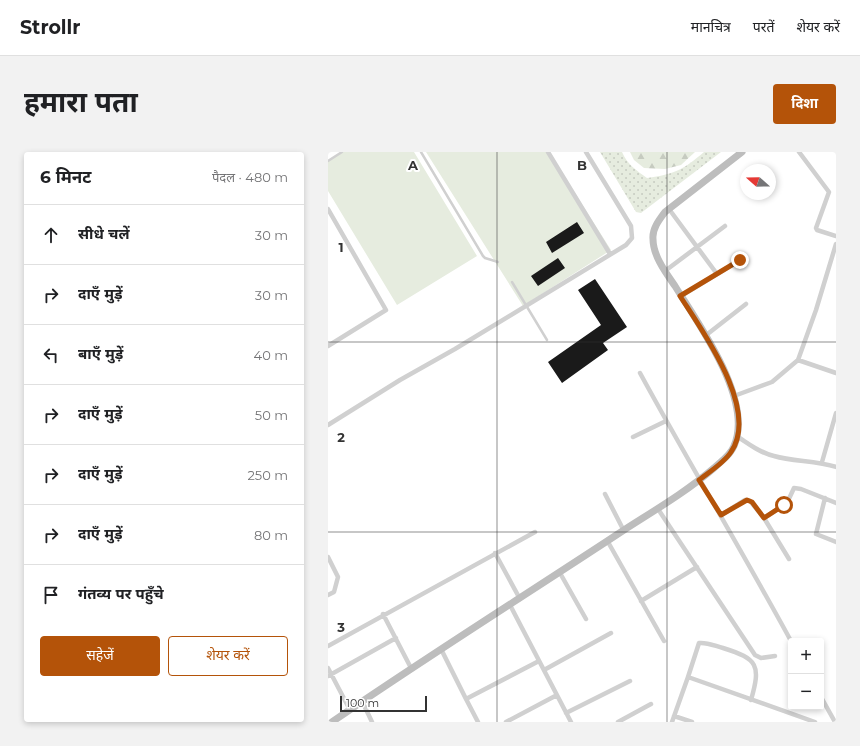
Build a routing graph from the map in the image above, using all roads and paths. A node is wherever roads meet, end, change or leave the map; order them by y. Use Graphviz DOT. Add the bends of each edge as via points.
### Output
graph roads {
  1 [pos="342,152"];
  2 [pos="421,152"];
  3 [pos="548,152"];
  4 [pos="586,152"];
  5 [pos="742,152"];
  6 [pos="799,152"];
  7 [pos="328,161"];
  8 [pos="328,209"];
  9 [pos="669,209"];
  10 [pos="725,226"];
  11 [pos="836,236"];
  12 [pos="836,244"];
  13 [pos="697,248"];
  14 [pos="610,254"];
  15 [pos="740,260"];
  16 [pos="498,262"];
  17 [pos="665,271"];
  18 [pos="717,274"];
  19 [pos="512,282"];
  20 [pos="680,296"];
  21 [pos="527,304"];
  22 [pos="746,304"];
  23 [pos="705,336"];
  24 [pos="547,340"];
  25 [pos="328,346"];
  26 [pos="798,360"];
  27 [pos="640,373"];
  28 [pos="836,373"];
  29 [pos="734,396"];
  30 [pos="836,413"];
  31 [pos="666,421"];
  32 [pos="328,425"];
  33 [pos="633,437"];
  34 [pos="738,437"];
  35 [pos="822,462"];
  36 [pos="836,466"];
  37 [pos="699,480"];
  38 [pos="605,494"];
  39 [pos="825,498"];
  40 [pos="836,503"];
  41 [pos="658,509"];
  42 [pos="721,515"];
  43 [pos="764,518"];
  44 [pos="624,530"];
  45 [pos="535,532"];
  46 [pos="608,542"];
  47 [pos="836,542"];
  48 [pos="495,553"];
  49 [pos="328,557"];
  50 [pos="789,558"];
  51 [pos="697,567"];
  52 [pos="560,573"];
  53 [pos="328,596"];
  54 [pos="520,599"];
  55 [pos="641,601"];
  56 [pos="510,605"];
  57 [pos="384,614"];
  58 [pos="586,619"];
  59 [pos="611,632"];
  60 [pos="396,638"];
  61 [pos="789,638"];
  62 [pos="664,641"];
  63 [pos="328,646"];
  64 [pos="441,649"];
  65 [pos="775,656"];
  66 [pos="539,661"];
  67 [pos="328,668"];
  68 [pos="411,668"];
  69 [pos="544,670"];
  70 [pos="330,675"];
  71 [pos="688,678"];
  72 [pos="630,681"];
  73 [pos="557,695"];
  74 [pos="466,699"];
  75 [pos="751,700"];
  76 [pos="362,701"];
  77 [pos="824,703"];
  78 [pos="651,704"];
  79 [pos="350,710"];
  80 [pos="566,713"];
  81 [pos="674,716"];
  82 [pos="332,722"];
  83 [pos="372,722"];
  84 [pos="478,722"];
  85 [pos="506,722"];
  86 [pos="571,722"];
  87 [pos="618,722"];
  88 [pos="672,722"];
  89 [pos="692,722"];
  90 [pos="815,722"];
  91 [pos="834,722"];
  1 -- 7 [label="lane"];
  2 -- 16 [label="lane" via="483,256"];
  3 -- 14 [label="street"];
  4 -- 14 [label="street" via="633,233 626,245"];
  5 -- 9 [label="street"];
  6 -- 11 [label="street" via="829,192 816,228"];
  8 -- 25 [label="street" via="386,310"];
  9 -- 13 [label="street"];
  9 -- 17 [label="street" via="657,223 653,238 654,248"];
  10 -- 13 [label="street"];
  12 -- 26 [label="street"];
  13 -- 17 [label="street"];
  13 -- 18 [label="street"];
  14 -- 21 [label="street"];
  15 -- 18 [label="street"];
  17 -- 20 [label="street"];
  18 -- 20 [label="street"];
  19 -- 21 [label="lane"];
  20 -- 23 [label="street"];
  21 -- 24 [label="lane"];
  21 -- 32 [label="street"];
  22 -- 23 [label="street"];
  23 -- 29 [label="street" via="716,353"];
  26 -- 28 [label="street"];
  26 -- 29 [label="street" via="772,382"];
  27 -- 31 [label="street"];
  29 -- 34 [label="street" via="739,416"];
  30 -- 35 [label="street"];
  31 -- 33 [label="street"];
  31 -- 37 [label="street"];
  34 -- 35 [label="street" via="773,456"];
  34 -- 37 [label="street" via="731,453"];
  35 -- 36 [label="street"];
  37 -- 41 [label="street"];
  37 -- 42 [label="street"];
  38 -- 44 [label="street"];
  39 -- 40 [label="street"];
  39 -- 43 [label="street" via="794,488 786,503"];
  39 -- 47 [label="street" via="816,534"];
  41 -- 44 [label="street"];
  41 -- 51 [label="street"];
  42 -- 43 [label="street" via="747,500 752,502"];
  42 -- 61 [label="street"];
  43 -- 50 [label="street"];
  44 -- 46 [label="street"];
  45 -- 48 [label="street"];
  46 -- 52 [label="street"];
  46 -- 55 [label="street"];
  48 -- 54 [label="street"];
  48 -- 57 [label="street"];
  49 -- 53 [label="street" via="338,577 334,592"];
  51 -- 55 [label="street"];
  51 -- 65 [label="street" via="755,655 761,658"];
  52 -- 54 [label="street"];
  52 -- 58 [label="street"];
  54 -- 56 [label="street"];
  55 -- 62 [label="street"];
  56 -- 64 [label="street"];
  56 -- 66 [label="street"];
  57 -- 60 [label="street"];
  57 -- 63 [label="street"];
  59 -- 69 [label="street"];
  60 -- 68 [label="street"];
  60 -- 70 [label="street"];
  64 -- 68 [label="street"];
  64 -- 74 [label="street"];
  66 -- 69 [label="street"];
  66 -- 74 [label="street"];
  67 -- 70 [label="street"];
  68 -- 76 [label="street"];
  69 -- 73 [label="street"];
  70 -- 79 [label="street"];
  71 -- 75 [label="street"];
  71 -- 75 [label="street" via="699,643 738,653 752,661 757,674"];
  71 -- 81 [label="street"];
  72 -- 80 [label="street"];
  73 -- 80 [label="street"];
  73 -- 85 [label="street"];
  74 -- 84 [label="street"];
  75 -- 90 [label="street"];
  76 -- 79 [label="street"];
  76 -- 83 [label="street"];
  77 -- 91 [label="street"];
  78 -- 87 [label="street"];
  79 -- 82 [label="street"];
  80 -- 86 [label="street"];
  81 -- 88 [label="street"];
  81 -- 89 [label="street"];
}
